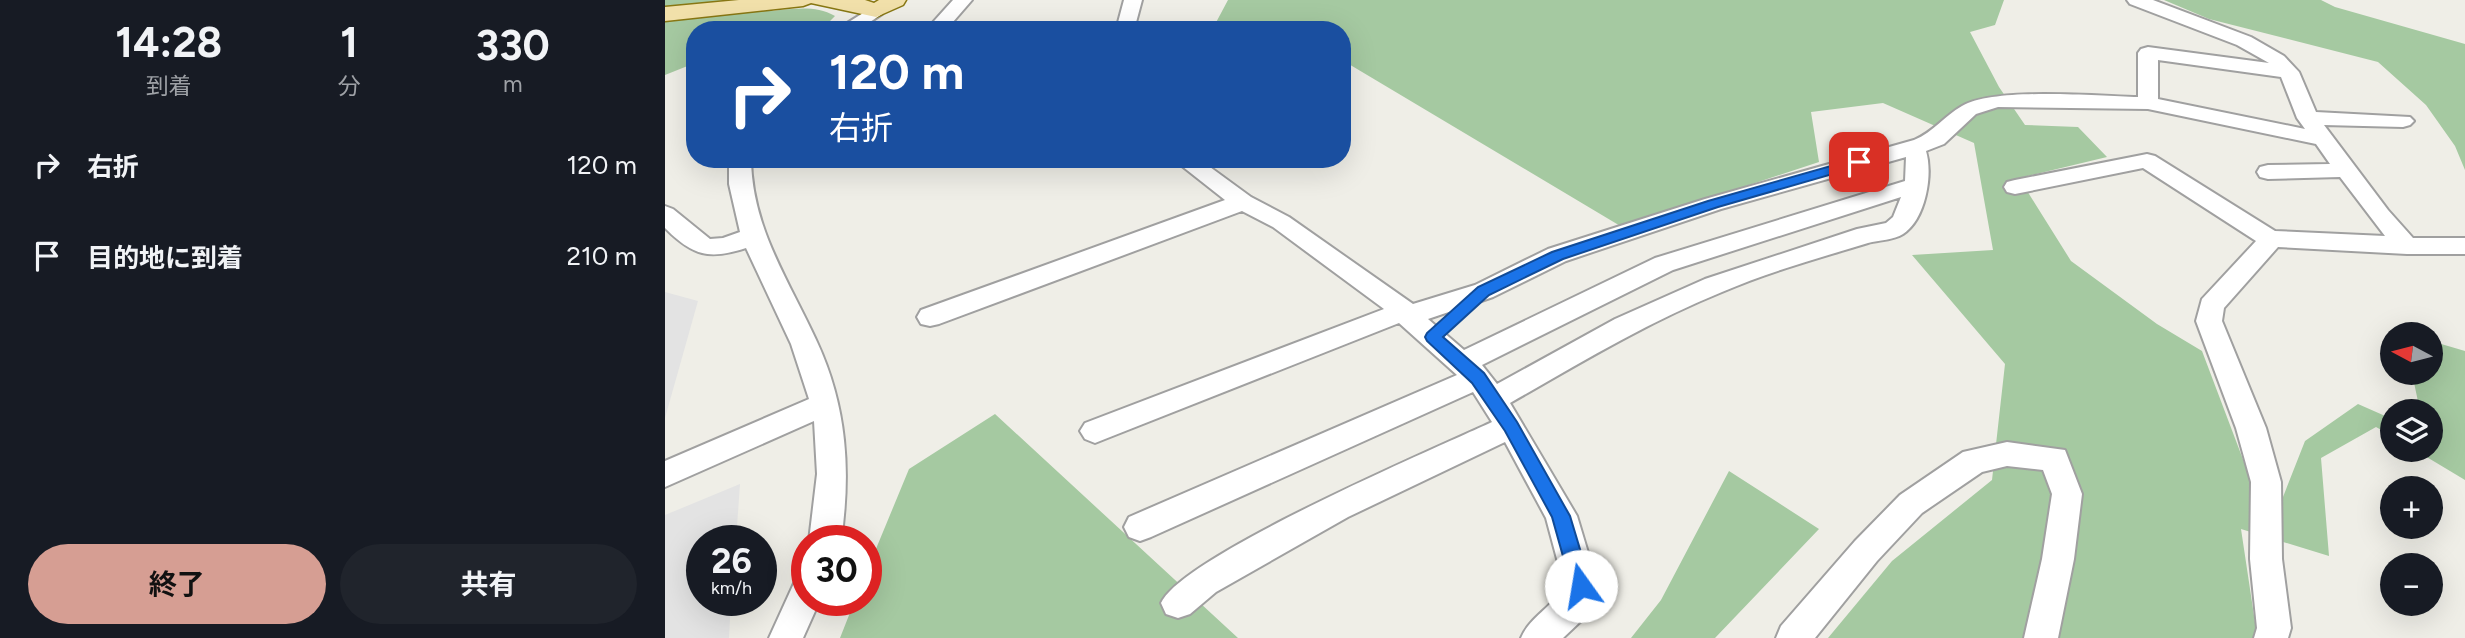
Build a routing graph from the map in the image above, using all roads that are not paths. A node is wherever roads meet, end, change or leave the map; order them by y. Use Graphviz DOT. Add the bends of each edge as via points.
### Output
graph roads {
  1 [pos="803,0"];
  2 [pos="820,0"];
  3 [pos="963,0"];
  4 [pos="1133,0"];
  5 [pos="2136,0"];
  6 [pos="886,5"];
  7 [pos="665,14"];
  8 [pos="860,21"];
  9 [pos="943,21"];
  10 [pos="1127,21"];
  11 [pos="2289,72"];
  12 [pos="2148,103"];
  13 [pos="2308,118"];
  14 [pos="2403,121"];
  15 [pos="2324,139"];
  16 [pos="1914,147"];
  17 [pos="740,168"];
  18 [pos="1196,168"];
  19 [pos="2347,170"];
  20 [pos="2268,172"];
  21 [pos="1916,185"];
  22 [pos="2015,187"];
  23 [pos="1243,202"];
  24 [pos="665,214"];
  25 [pos="755,235"];
  26 [pos="2270,240"];
  27 [pos="2407,246"];
  28 [pos="2465,246"];
  29 [pos="1484,291"];
  30 [pos="1407,313"];
  31 [pos="930,317"];
  32 [pos="1433,337"];
  33 [pos="1478,380"];
  34 [pos="825,404"];
  35 [pos="1511,426"];
  36 [pos="1095,431"];
  37 [pos="665,474"];
  38 [pos="827,525"];
  39 [pos="1140,527"];
  40 [pos="1178,603"];
  41 [pos="796,616"];
  42 [pos="786,638"];
  43 [pos="1538,638"];
  44 [pos="1793,638"];
  45 [pos="2041,638"];
  46 [pos="2271,638"];
  1 -- 7 [label="main road"];
  2 -- 6 [label="main road"];
  3 -- 9 [label="street"];
  4 -- 10 [label="street"];
  5 -- 11 [label="street" via="2244,41 2269,53"];
  6 -- 8 [label="street"];
  11 -- 12 [label="street" via="2148,53"];
  11 -- 13 [label="street"];
  12 -- 15 [label="street"];
  12 -- 16 [label="street" via="1996,100 1969,110 1936,139"];
  13 -- 14 [label="street"];
  13 -- 15 [label="street"];
  15 -- 19 [label="street"];
  16 -- 21 [label="street"];
  16 -- 29 [label="street" via="1713,204 1570,251"];
  17 -- 25 [label="street" via="744,207"];
  18 -- 23 [label="street"];
  19 -- 20 [label="street"];
  19 -- 27 [label="street"];
  21 -- 33 [label="street" via="1664,264"];
  21 -- 33 [label="street" via="1911,204 1894,229 1714,285 1624,326"];
  22 -- 26 [label="street" via="2147,161"];
  23 -- 30 [label="street" via="1281,222"];
  23 -- 31 [label="street"];
  24 -- 25 [label="street" via="698,245 711,249"];
  25 -- 34 [label="street" via="813,365"];
  26 -- 27 [label="street"];
  26 -- 46 [label="street" via="2208,312 2266,482"];
  27 -- 28 [label="street"];
  29 -- 30 [label="street"];
  29 -- 32 [label="street"];
  30 -- 32 [label="street"];
  30 -- 36 [label="street"];
  32 -- 33 [label="street"];
  33 -- 35 [label="street"];
  33 -- 39 [label="street"];
  34 -- 37 [label="street"];
  34 -- 38 [label="street" via="833,467"];
  35 -- 40 [label="street" via="1337,508 1204,581"];
  35 -- 43 [label="street" via="1561,516 1581,586 1570,609"];
  41 -- 42 [label="street"];
  44 -- 45 [label="street" via="1910,504 1974,461 2007,454 2054,459 2067,494"];
}
